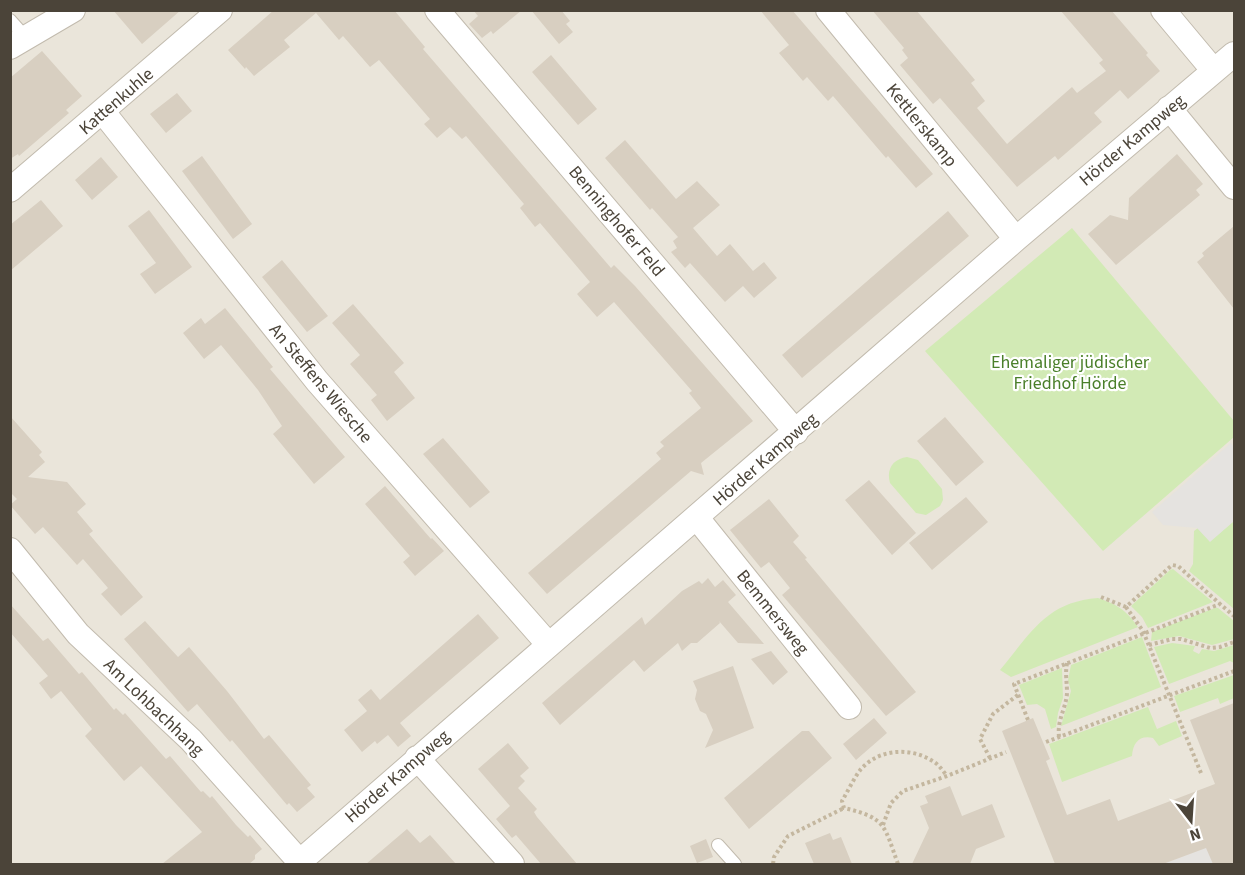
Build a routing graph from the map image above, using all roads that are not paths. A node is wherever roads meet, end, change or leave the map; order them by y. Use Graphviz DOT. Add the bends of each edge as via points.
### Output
graph roads {
  1 [pos="73,10"];
  2 [pos="220,10"];
  3 [pos="437,10"];
  4 [pos="828,10"];
  5 [pos="1163,10"];
  6 [pos="10,20"];
  7 [pos="18,42"];
  8 [pos="1234,54"];
  9 [pos="1214,72"];
  10 [pos="1169,108"];
  11 [pos="103,112"];
  12 [pos="1234,187"];
  13 [pos="10,190"];
  14 [pos="1016,239"];
  15 [pos="796,432"];
  16 [pos="697,518"];
  17 [pos="10,550"];
  18 [pos="549,645"];
  19 [pos="849,707"];
  20 [pos="417,758"];
  21 [pos="718,844"];
  22 [pos="298,863"];
  23 [pos="512,864"];
  24 [pos="735,864"];
  1 -- 7 [label="street"];
  2 -- 11 [label="street, Kattenkuhle"];
  3 -- 15 [label="street, Benninghofer Feld"];
  4 -- 14 [label="street, Kettlerskamp"];
  5 -- 9 [label="street"];
  6 -- 7 [label="lane"];
  8 -- 9 [label="street, Hörder Kampweg"];
  9 -- 10 [label="street, Hörder Kampweg"];
  10 -- 12 [label="street"];
  10 -- 14 [label="street, Hörder Kampweg"];
  11 -- 13 [label="street, Kattenkuhle"];
  11 -- 18 [label="street, An Steffens Wiesche" via="317,381"];
  14 -- 15 [label="street, Hörder Kampweg"];
  15 -- 16 [label="street, Hörder Kampweg"];
  16 -- 18 [label="street, Hörder Kampweg"];
  16 -- 19 [label="street, Bemmersweg"];
  17 -- 22 [label="street, Am Lohbachhang" via="78,634 191,740"];
  18 -- 20 [label="street, Hörder Kampweg"];
  20 -- 22 [label="street, Hörder Kampweg"];
  20 -- 23 [label="street"];
  21 -- 24 [label="lane"];
}
